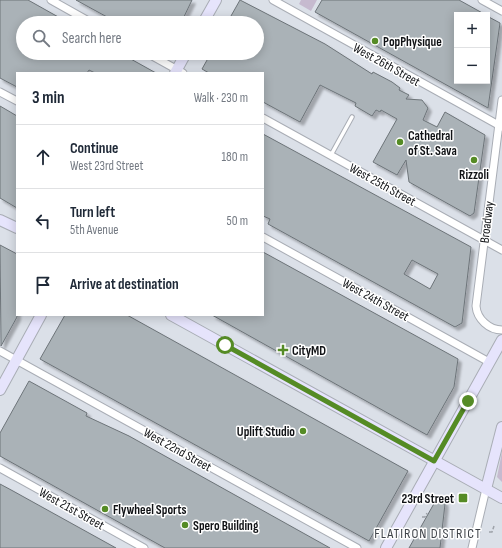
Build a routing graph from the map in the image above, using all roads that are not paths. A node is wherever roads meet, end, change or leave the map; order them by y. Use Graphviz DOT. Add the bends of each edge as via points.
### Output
graph roads {
  1 [pos="51,0"];
  2 [pos="216,0"];
  3 [pos="273,0"];
  4 [pos="482,0"];
  5 [pos="502,11"];
  6 [pos="80,16"];
  7 [pos="207,16"];
  8 [pos="158,60"];
  9 [pos="183,60"];
  10 [pos="178,72"];
  11 [pos="0,92"];
  12 [pos="16,100"];
  13 [pos="502,100"];
  14 [pos="352,117"];
  15 [pos="264,119"];
  16 [pos="500,126"];
  17 [pos="331,155"];
  18 [pos="0,220"];
  19 [pos="16,228"];
  20 [pos="264,238"];
  21 [pos="483,240"];
  22 [pos="502,250"];
  23 [pos="40,316"];
  24 [pos="173,316"];
  25 [pos="502,330"];
  26 [pos="502,340"];
  27 [pos="0,351"];
  28 [pos="16,360"];
  29 [pos="489,362"];
  30 [pos="0,390"];
  31 [pos="502,427"];
  32 [pos="434,461"];
  33 [pos="0,468"];
  34 [pos="486,489"];
  35 [pos="502,498"];
  36 [pos="144,548"];
  37 [pos="357,548"];
  38 [pos="386,548"];
  39 [pos="472,548"];
  1 -- 6 [label="street"];
  2 -- 7 [label="main road"];
  3 -- 16 [label="street, West 26th Street"];
  4 -- 5 [label="street"];
  8 -- 10 [label="street"];
  9 -- 10 [label="main road"];
  11 -- 12 [label="street"];
  13 -- 16 [label="street, Broadway"];
  14 -- 17 [label="lane"];
  15 -- 17 [label="street, West 25th Street"];
  16 -- 21 [label="street, Broadway"];
  17 -- 21 [label="street, West 25th Street"];
  18 -- 19 [label="main road"];
  20 -- 29 [label="street, West 24th Street"];
  21 -- 22 [label="street, West 25th Street"];
  21 -- 25 [label="street, Broadway" via="476,312 485,324"];
  23 -- 28 [label="main road"];
  24 -- 32 [label="main road"];
  26 -- 29 [label="main road"];
  27 -- 28 [label="street, West 22nd Street"];
  28 -- 30 [label="main road"];
  28 -- 37 [label="street, West 22nd Street"];
  29 -- 32 [label="main road"];
  31 -- 34 [label="main road"];
  32 -- 34 [label="main road"];
  32 -- 38 [label="main road"];
  33 -- 36 [label="street, West 21st Street"];
  34 -- 35 [label="main road"];
  34 -- 39 [label="street"];
}
